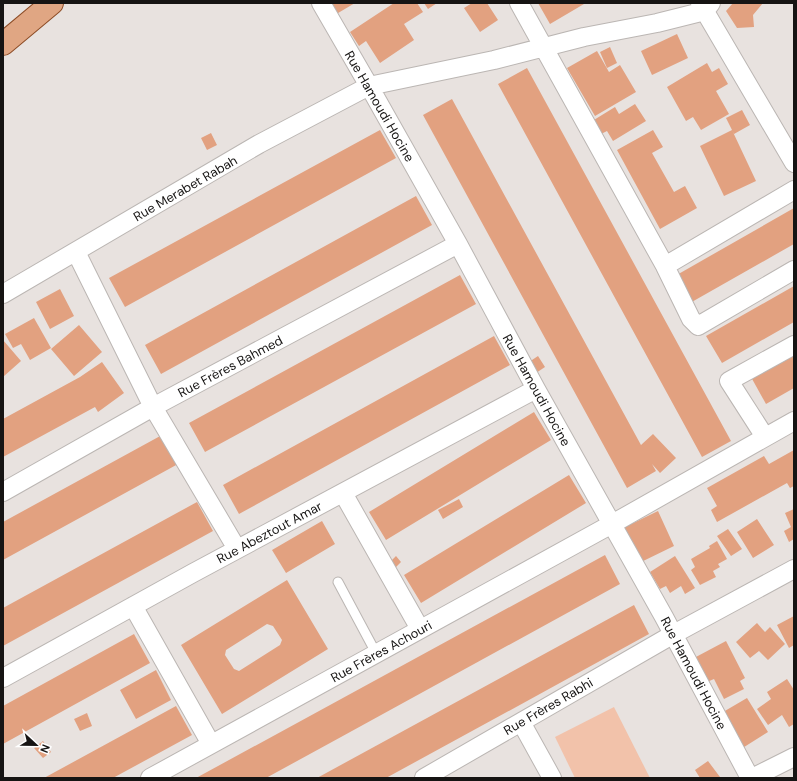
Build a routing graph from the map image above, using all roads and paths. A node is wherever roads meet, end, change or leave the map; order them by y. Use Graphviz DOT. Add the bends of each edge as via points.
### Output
graph roads {
  1 [pos="39,3"];
  2 [pos="52,3"];
  3 [pos="321,3"];
  4 [pos="519,3"];
  5 [pos="705,6"];
  6 [pos="3,40"];
  7 [pos="3,44"];
  8 [pos="544,47"];
  9 [pos="370,86"];
  10 [pos="794,163"];
  11 [pos="794,190"];
  12 [pos="458,244"];
  13 [pos="76,252"];
  14 [pos="665,266"];
  15 [pos="794,270"];
  16 [pos="3,294"];
  17 [pos="794,344"];
  18 [pos="536,389"];
  19 [pos="153,407"];
  20 [pos="794,421"];
  21 [pos="765,437"];
  22 [pos="3,492"];
  23 [pos="343,493"];
  24 [pos="612,524"];
  25 [pos="236,549"];
  26 [pos="794,569"];
  27 [pos="338,582"];
  28 [pos="133,606"];
  29 [pos="420,629"];
  30 [pos="672,635"];
  31 [pos="376,653"];
  32 [pos="3,678"];
  33 [pos="521,722"];
  34 [pos="211,744"];
  35 [pos="794,757"];
  36 [pos="150,778"];
  37 [pos="424,778"];
  38 [pos="552,778"];
  39 [pos="751,778"];
  1 -- 6 [label="main road"];
  2 -- 7 [label="main road"];
  3 -- 9 [label="street, Rue Hamoudi Hocine"];
  4 -- 8 [label="street"];
  5 -- 8 [label="street, Rue Merabet Rabah" via="657,23"];
  5 -- 10 [label="street"];
  8 -- 9 [label="street, Rue Merabet Rabah"];
  8 -- 14 [label="street"];
  9 -- 12 [label="street, Rue Hamoudi Hocine"];
  9 -- 13 [label="street, Rue Merabet Rabah" via="259,144"];
  11 -- 14 [label="street"];
  12 -- 18 [label="street, Rue Hamoudi Hocine"];
  12 -- 19 [label="street, Rue Frères Bahmed"];
  13 -- 16 [label="street, Rue Merabet Rabah"];
  13 -- 19 [label="street"];
  14 -- 15 [label="street" via="691,319 698,326"];
  17 -- 21 [label="street" via="729,381"];
  18 -- 23 [label="street, Rue Abeztout Amar"];
  18 -- 24 [label="street, Rue Hamoudi Hocine"];
  19 -- 22 [label="street, Rue Frères Bahmed"];
  19 -- 25 [label="street"];
  20 -- 21 [label="street, Rue Frères Achouri"];
  21 -- 24 [label="street, Rue Frères Achouri"];
  23 -- 25 [label="street, Rue Abeztout Amar"];
  23 -- 29 [label="street"];
  24 -- 29 [label="street, Rue Frères Achouri"];
  24 -- 30 [label="street, Rue Hamoudi Hocine"];
  25 -- 28 [label="street, Rue Abeztout Amar"];
  26 -- 30 [label="street, Rue Frères Rabhi"];
  27 -- 31 [label="lane"];
  28 -- 32 [label="street, Rue Abeztout Amar"];
  28 -- 34 [label="street"];
  29 -- 31 [label="street, Rue Frères Achouri"];
  30 -- 33 [label="street, Rue Frères Rabhi"];
  30 -- 39 [label="street, Rue Hamoudi Hocine"];
  31 -- 34 [label="street, Rue Frères Achouri"];
  33 -- 37 [label="street, Rue Frères Rabhi"];
  33 -- 38 [label="street"];
  34 -- 36 [label="street, Rue Frères Achouri"];
  35 -- 39 [label="street"];
}
